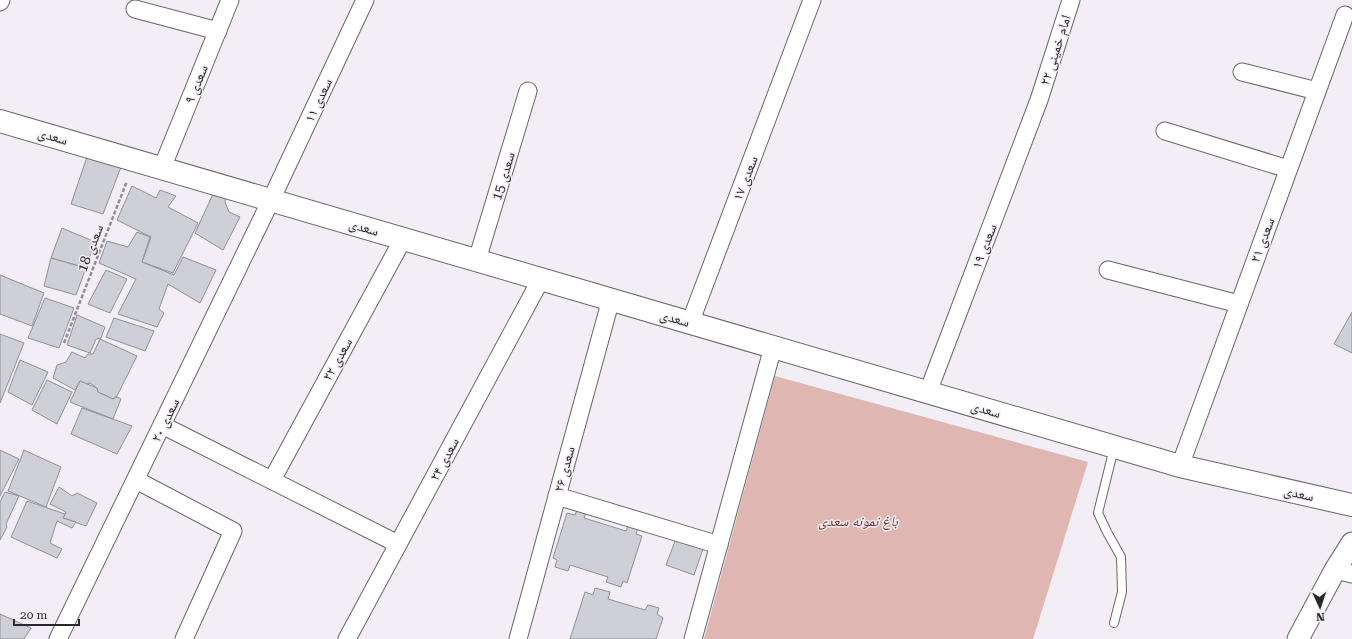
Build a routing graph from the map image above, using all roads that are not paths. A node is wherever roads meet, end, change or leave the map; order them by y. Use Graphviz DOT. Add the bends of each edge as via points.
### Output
graph roads {
  1 [pos="230,0"];
  2 [pos="365,0"];
  3 [pos="812,0"];
  4 [pos="1071,0"];
  5 [pos="135,9"];
  6 [pos="1345,14"];
  7 [pos="218,31"];
  8 [pos="1242,72"];
  9 [pos="528,91"];
  10 [pos="1317,91"];
  11 [pos="1038,100"];
  12 [pos="0,121"];
  13 [pos="1165,131"];
  14 [pos="162,168"];
  15 [pos="1288,169"];
  16 [pos="271,200"];
  17 [pos="403,239"];
  18 [pos="477,260"];
  19 [pos="1108,270"];
  20 [pos="541,279"];
  21 [pos="611,299"];
  22 [pos="1239,304"];
  23 [pos="690,322"];
  24 [pos="773,347"];
  25 [pos="928,392"];
  26 [pos="162,425"];
  27 [pos="1114,447"];
  28 [pos="1180,466"];
  29 [pos="136,480"];
  30 [pos="272,480"];
  31 [pos="557,496"];
  32 [pos="1352,505"];
  33 [pos="1352,543"];
  34 [pos="398,544"];
  35 [pos="719,545"];
  36 [pos="1344,572"];
  37 [pos="1114,623"];
  38 [pos="58,639"];
  39 [pos="184,639"];
  40 [pos="347,639"];
  41 [pos="518,639"];
  42 [pos="693,639"];
  43 [pos="1298,639"];
  1 -- 7 [label="street, سعدی ۹"];
  2 -- 16 [label="street, سعدی ۱۱"];
  3 -- 23 [label="street, سعدی ۱۷"];
  4 -- 11 [label="street, امام خمینی ۲۲"];
  5 -- 7 [label="street"];
  6 -- 10 [label="street, سعدی ۲۱"];
  7 -- 14 [label="street, سعدی ۹"];
  8 -- 10 [label="street"];
  9 -- 18 [label="street, سعدی 15"];
  10 -- 15 [label="street, سعدی ۲۱"];
  11 -- 25 [label="street, سعدی ۱۹"];
  12 -- 14 [label="main road, سعدی"];
  13 -- 15 [label="street"];
  14 -- 16 [label="main road, سعدی"];
  15 -- 22 [label="street, سعدی ۲۱"];
  16 -- 17 [label="main road, سعدی"];
  16 -- 26 [label="street, سعدی ۲۰"];
  17 -- 18 [label="main road, سعدی"];
  17 -- 30 [label="street, سعدی ۲۲"];
  18 -- 20 [label="main road, سعدی"];
  19 -- 22 [label="street"];
  20 -- 21 [label="main road, سعدی"];
  20 -- 34 [label="street, سعدی ۲۴"];
  21 -- 23 [label="main road, سعدی"];
  21 -- 31 [label="street, سعدی ۲۶"];
  22 -- 28 [label="street, سعدی ۲۱"];
  23 -- 24 [label="main road, سعدی"];
  24 -- 25 [label="main road, سعدی"];
  24 -- 35 [label="street"];
  25 -- 27 [label="main road, سعدی"];
  26 -- 29 [label="street, سعدی ۲۰"];
  26 -- 30 [label="street"];
  27 -- 28 [label="main road, سعدی"];
  27 -- 37 [label="lane" via="1098,513 1121,557 1122,592"];
  28 -- 32 [label="main road, سعدی"];
  29 -- 38 [label="street, سعدی ۲۰"];
  29 -- 39 [label="street" via="233,531"];
  30 -- 34 [label="street"];
  31 -- 35 [label="street"];
  31 -- 41 [label="street, سعدی ۲۶"];
  33 -- 36 [label="street"];
  34 -- 40 [label="street, سعدی ۲۴"];
  35 -- 42 [label="street"];
  36 -- 43 [label="street"];
}
